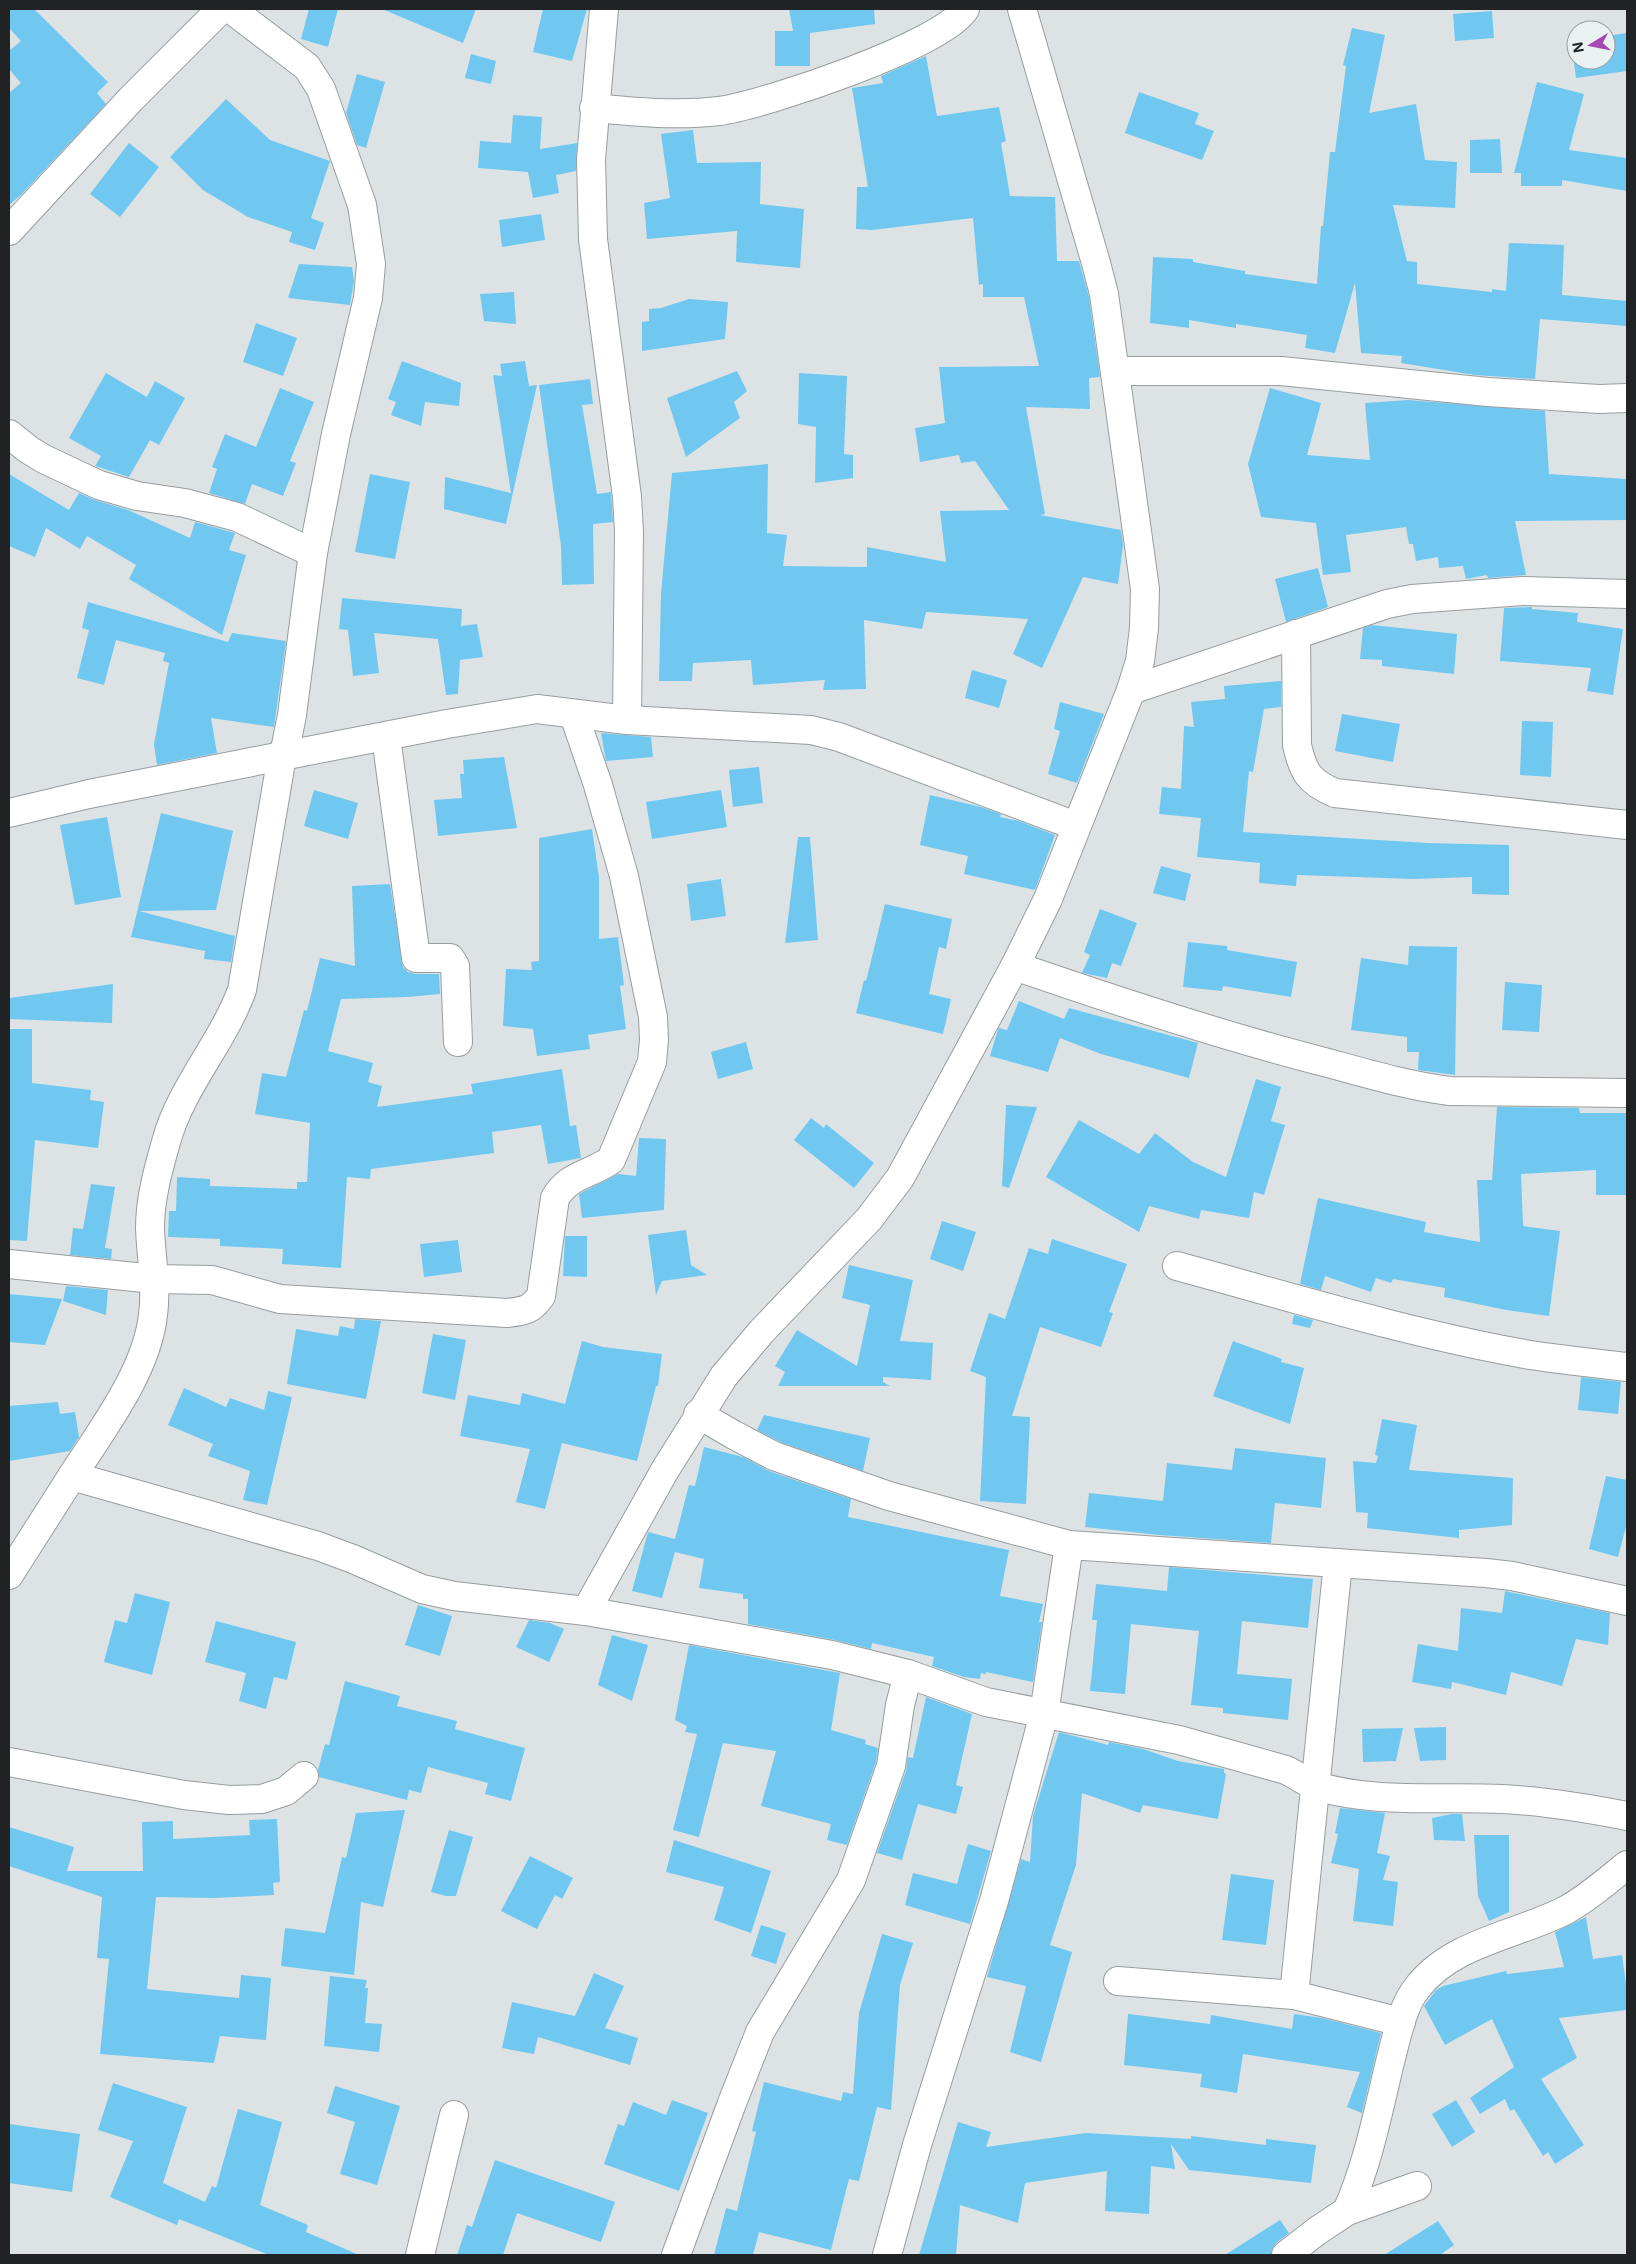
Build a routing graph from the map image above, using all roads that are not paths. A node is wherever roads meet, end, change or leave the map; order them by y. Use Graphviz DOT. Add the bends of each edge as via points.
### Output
graph roads {
  1 [pos="221,9"];
  2 [pos="231,9"];
  3 [pos="604,9"];
  4 [pos="965,9"];
  5 [pos="1022,9"];
  6 [pos="594,108"];
  7 [pos="9,231"];
  8 [pos="1115,371"];
  9 [pos="1627,398"];
  10 [pos="9,434"];
  11 [pos="313,552"];
  12 [pos="1627,594"];
  13 [pos="1296,634"];
  14 [pos="1131,690"];
  15 [pos="574,715"];
  16 [pos="627,720"];
  17 [pos="386,737"];
  18 [pos="282,756"];
  19 [pos="9,813"];
  20 [pos="1627,825"];
  21 [pos="1076,826"];
  22 [pos="1015,966"];
  23 [pos="458,1042"];
  24 [pos="1627,1093"];
  25 [pos="9,1264"];
  26 [pos="1177,1266"];
  27 [pos="154,1279"];
  28 [pos="1627,1367"];
  29 [pos="698,1414"];
  30 [pos="72,1476"];
  31 [pos="1069,1546"];
  32 [pos="1338,1564"];
  33 [pos="9,1575"];
  34 [pos="1627,1601"];
  35 [pos="586,1611"];
  36 [pos="908,1674"];
  37 [pos="1044,1714"];
  38 [pos="9,1762"];
  39 [pos="304,1776"];
  40 [pos="1314,1786"];
  41 [pos="1627,1816"];
  42 [pos="1627,1865"];
  43 [pos="1118,1981"];
  44 [pos="1294,1995"];
  45 [pos="1401,2022"];
  46 [pos="454,2115"];
  47 [pos="1416,2186"];
  48 [pos="1348,2211"];
  49 [pos="420,2255"];
  50 [pos="676,2255"];
  51 [pos="887,2255"];
  52 [pos="1286,2255"];
  1 -- 7 [label="street" via="131,99"];
  2 -- 11 [label="street" via="307,67 321,89 364,215 371,264 368,298"];
  3 -- 6 [label="street"];
  4 -- 6 [label="street" via="946,27 908,47 741,108 664,114"];
  5 -- 8 [label="street" via="1104,294"];
  6 -- 16 [label="street" via="591,168 593,239 630,532"];
  8 -- 9 [label="street" via="1252,369 1488,392"];
  8 -- 14 [label="street" via="1145,589 1140,661"];
  10 -- 11 [label="street" via="44,459 100,486 237,517"];
  11 -- 18 [label="street" via="292,715"];
  12 -- 13 [label="street" via="1523,591 1412,599"];
  13 -- 14 [label="street"];
  13 -- 20 [label="street" via="1297,745 1308,776 1319,786 1335,793"];
  14 -- 21 [label="street"];
  15 -- 16 [label="street"];
  15 -- 17 [label="street" via="538,709"];
  15 -- 27 [label="street" via="624,876 650,996 654,1040 652,1062 611,1160 600,1168 571,1179 555,1198 541,1296 534,1306 507,1313 315,1302 262,1295 212,1280"];
  16 -- 21 [label="street" via="811,730 839,737"];
  17 -- 18 [label="street"];
  17 -- 23 [label="street" via="416,958 450,958 455,966"];
  18 -- 19 [label="street"];
  18 -- 27 [label="street" via="242,990 232,1016 179,1106 166,1141 151,1204"];
  21 -- 22 [label="street" via="1048,899"];
  22 -- 24 [label="street" via="1164,1018 1421,1087 1450,1091"];
  22 -- 29 [label="street" via="900,1178 885,1199 762,1331 724,1376"];
  25 -- 27 [label="street"];
  26 -- 28 [label="street" via="1396,1325 1530,1355"];
  27 -- 30 [label="street" via="153,1316 138,1366 111,1417"];
  29 -- 31 [label="street" via="774,1456 889,1496"];
  29 -- 35 [label="street"];
  30 -- 33 [label="street"];
  30 -- 35 [label="street" via="318,1546 422,1589 454,1596"];
  31 -- 32 [label="street"];
  31 -- 37 [label="street"];
  32 -- 34 [label="street" via="1512,1576"];
  32 -- 40 [label="street"];
  35 -- 36 [label="street" via="832,1655"];
  36 -- 37 [label="street" via="986,1702"];
  36 -- 50 [label="street" via="891,1766 851,1880 760,2032"];
  37 -- 40 [label="street" via="1179,1740 1286,1770"];
  37 -- 51 [label="street" via="994,1901 916,2145"];
  38 -- 39 [label="street" via="184,1795 229,1800 262,1799 286,1791"];
  40 -- 41 [label="street" via="1394,1798 1542,1802"];
  40 -- 44 [label="street"];
  42 -- 45 [label="street" via="1565,1910 1454,1957 1432,1972 1416,1989"];
  43 -- 44 [label="street"];
  44 -- 45 [label="street"];
  45 -- 48 [label="street" via="1360,2182"];
  46 -- 49 [label="street"];
  47 -- 48 [label="street"];
  48 -- 52 [label="street"];
}
